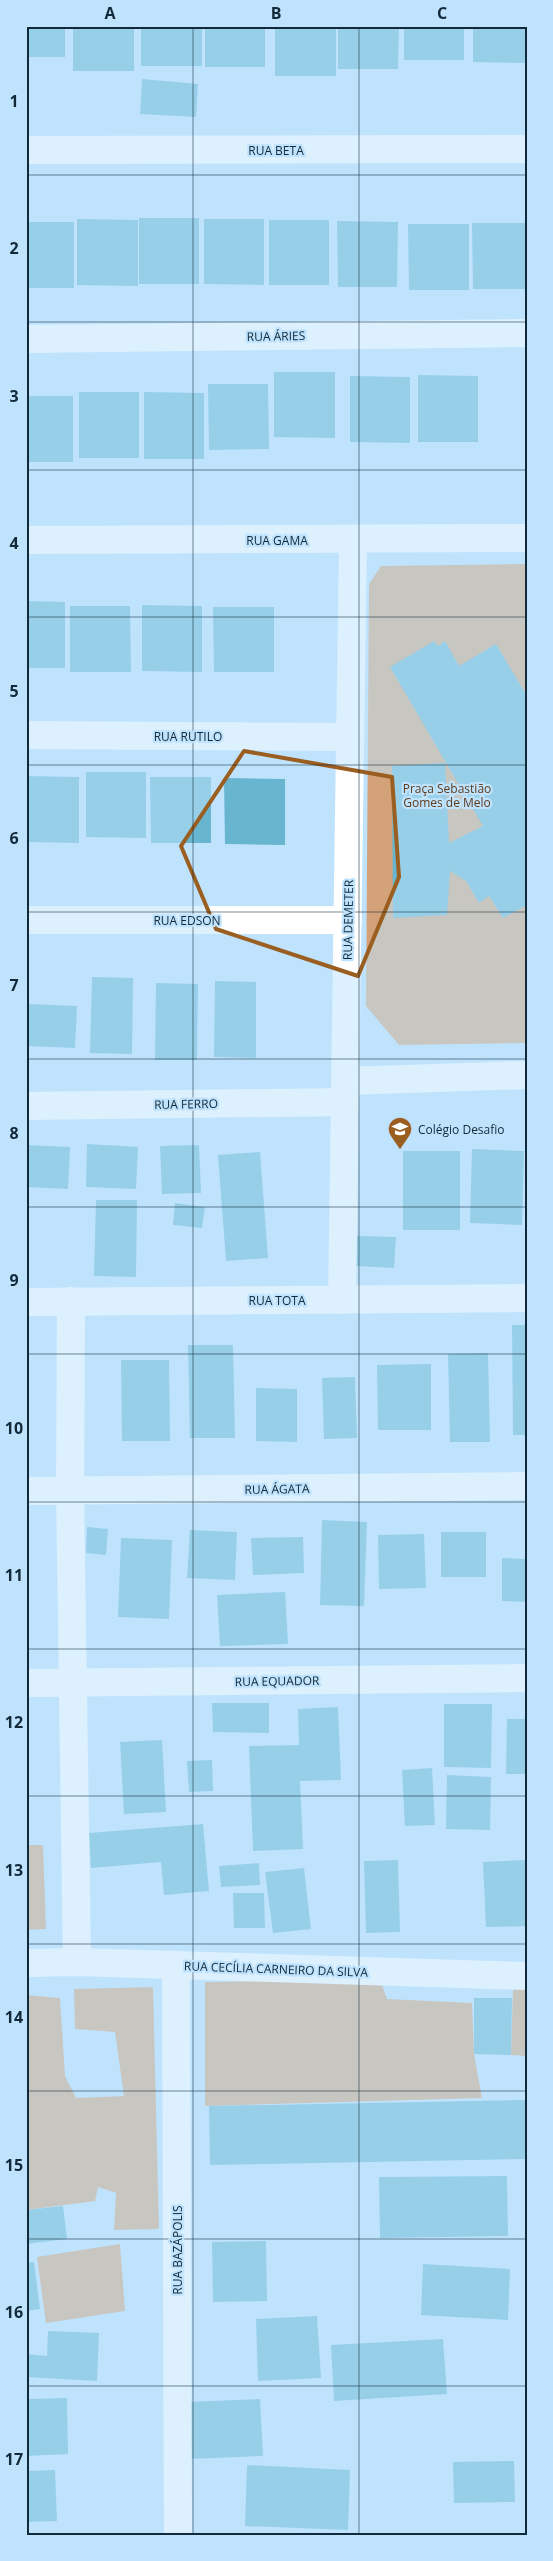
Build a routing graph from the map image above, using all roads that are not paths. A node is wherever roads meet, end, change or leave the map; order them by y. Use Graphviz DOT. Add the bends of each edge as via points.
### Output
graph roads {
  1 [pos="527,149"];
  2 [pos="26,150"];
  3 [pos="527,332"];
  4 [pos="26,339"];
  5 [pos="527,538"];
  6 [pos="26,540"];
  7 [pos="353,540"];
  8 [pos="26,735"];
  9 [pos="350,737"];
  10 [pos="26,920"];
  11 [pos="348,920"];
  12 [pos="527,1075"];
  13 [pos="345,1092"];
  14 [pos="26,1106"];
  15 [pos="527,1298"];
  16 [pos="342,1300"];
  17 [pos="71,1301"];
  18 [pos="26,1302"];
  19 [pos="527,1486"];
  20 [pos="26,1491"];
  21 [pos="70,1491"];
  22 [pos="527,1678"];
  23 [pos="26,1683"];
  24 [pos="73,1683"];
  25 [pos="77,1962"];
  26 [pos="26,1963"];
  27 [pos="176,1966"];
  28 [pos="527,1976"];
  29 [pos="178,2535"];
  1 -- 2 [label="street, RUA BETA"];
  3 -- 4 [label="street, RUA ÁRIES"];
  5 -- 7 [label="street, RUA GAMA"];
  6 -- 7 [label="street, RUA GAMA"];
  7 -- 9 [label="street, RUA DEMETER"];
  8 -- 9 [label="street, RUA RUTILO"];
  9 -- 11 [label="street, RUA DEMETER"];
  10 -- 11 [label="street, RUA EDSON"];
  11 -- 13 [label="street, RUA DEMETER"];
  12 -- 13 [label="street, RUA FERRO"];
  13 -- 14 [label="street, RUA FERRO"];
  13 -- 16 [label="street, RUA DEMETER"];
  15 -- 16 [label="street, RUA TOTA"];
  16 -- 17 [label="street, RUA TOTA"];
  17 -- 18 [label="street, RUA TOTA"];
  17 -- 21 [label="street"];
  19 -- 21 [label="street, RUA ÁGATA"];
  20 -- 21 [label="street, RUA ÁGATA"];
  21 -- 24 [label="street"];
  22 -- 24 [label="street, RUA EQUADOR"];
  23 -- 24 [label="street, RUA EQUADOR"];
  24 -- 25 [label="street"];
  25 -- 26 [label="street, RUA CECÍLIA CARNEIRO DA SILVA"];
  25 -- 27 [label="street, RUA CECÍLIA CARNEIRO DA SILVA"];
  27 -- 28 [label="street, RUA CECÍLIA CARNEIRO DA SILVA"];
  27 -- 29 [label="street, RUA BAZÁPOLIS"];
}
